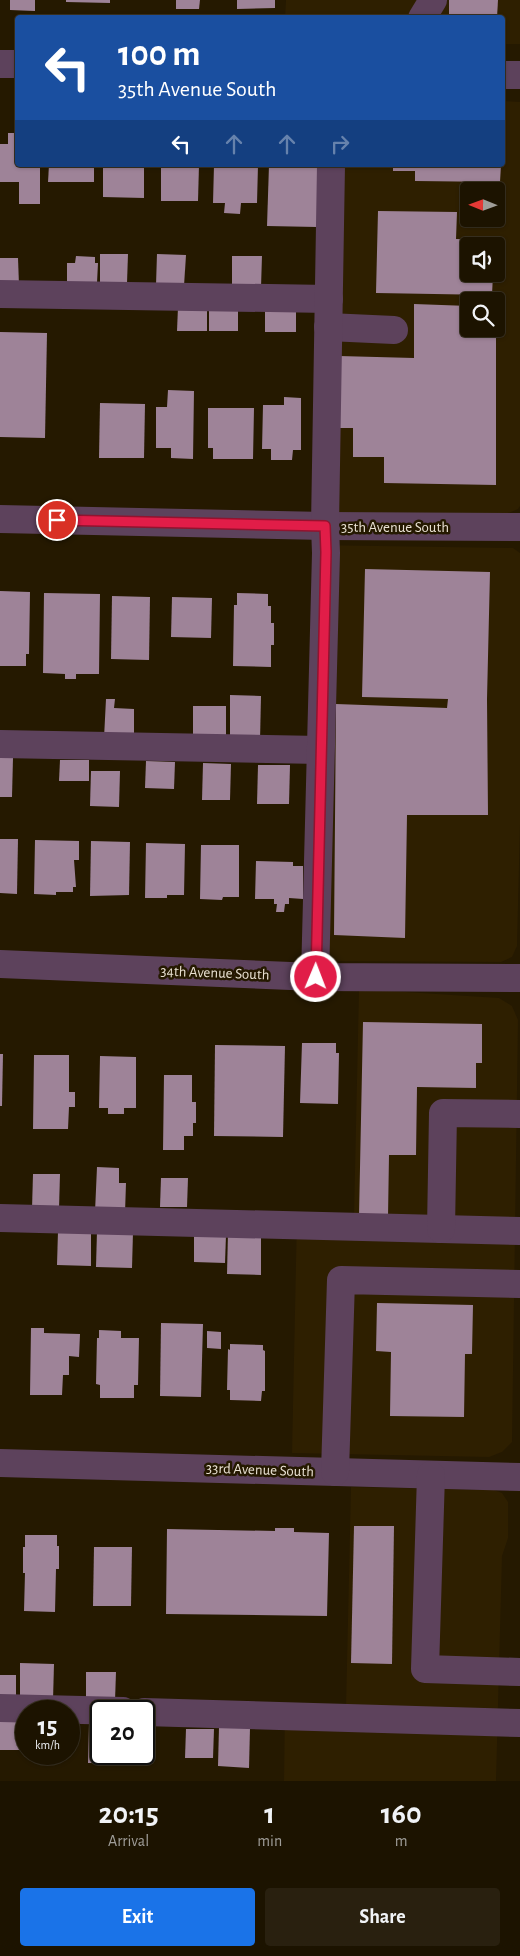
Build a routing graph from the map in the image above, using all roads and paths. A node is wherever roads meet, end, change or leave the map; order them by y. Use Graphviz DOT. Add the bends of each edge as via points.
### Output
graph roads {
  1 [pos="433,0"];
  2 [pos="424,15"];
  3 [pos="0,64"];
  4 [pos="15,64"];
  5 [pos="505,75"];
  6 [pos="520,75"];
  7 [pos="331,167"];
  8 [pos="0,294"];
  9 [pos="329,299"];
  10 [pos="328,327"];
  11 [pos="394,330"];
  12 [pos="0,519"];
  13 [pos="325,526"];
  14 [pos="520,527"];
  15 [pos="0,744"];
  16 [pos="320,750"];
  17 [pos="0,964"];
  18 [pos="316,977"];
  19 [pos="520,978"];
  20 [pos="520,1114"];
  21 [pos="0,1218"];
  22 [pos="440,1229"];
  23 [pos="520,1231"];
  24 [pos="520,1284"];
  25 [pos="0,1462"];
  26 [pos="335,1472"];
  27 [pos="431,1475"];
  28 [pos="520,1477"];
  29 [pos="520,1672"];
  30 [pos="0,1708"];
  31 [pos="90,1710"];
  32 [pos="155,1712"];
  33 [pos="520,1722"];
  1 -- 2 [label="street"];
  3 -- 4 [label="street"];
  5 -- 6 [label="street"];
  7 -- 9 [label="street"];
  8 -- 9 [label="street"];
  9 -- 10 [label="street"];
  10 -- 11 [label="street"];
  10 -- 13 [label="street"];
  12 -- 13 [label="street, 35th Avenue South"];
  13 -- 14 [label="street, 35th Avenue South"];
  13 -- 16 [label="street"];
  15 -- 16 [label="street"];
  16 -- 18 [label="street"];
  17 -- 18 [label="street, 34th Avenue South"];
  18 -- 19 [label="street, 34th Avenue South"];
  20 -- 22 [label="street" via="443,1113"];
  21 -- 22 [label="street"];
  22 -- 23 [label="street"];
  24 -- 26 [label="street" via="341,1280"];
  25 -- 26 [label="street, 33rd Avenue South"];
  26 -- 27 [label="street, 33rd Avenue South"];
  27 -- 28 [label="street, 33rd Avenue South"];
  27 -- 29 [label="street" via="425,1669"];
  30 -- 31 [label="street"];
  32 -- 33 [label="street"];
}
